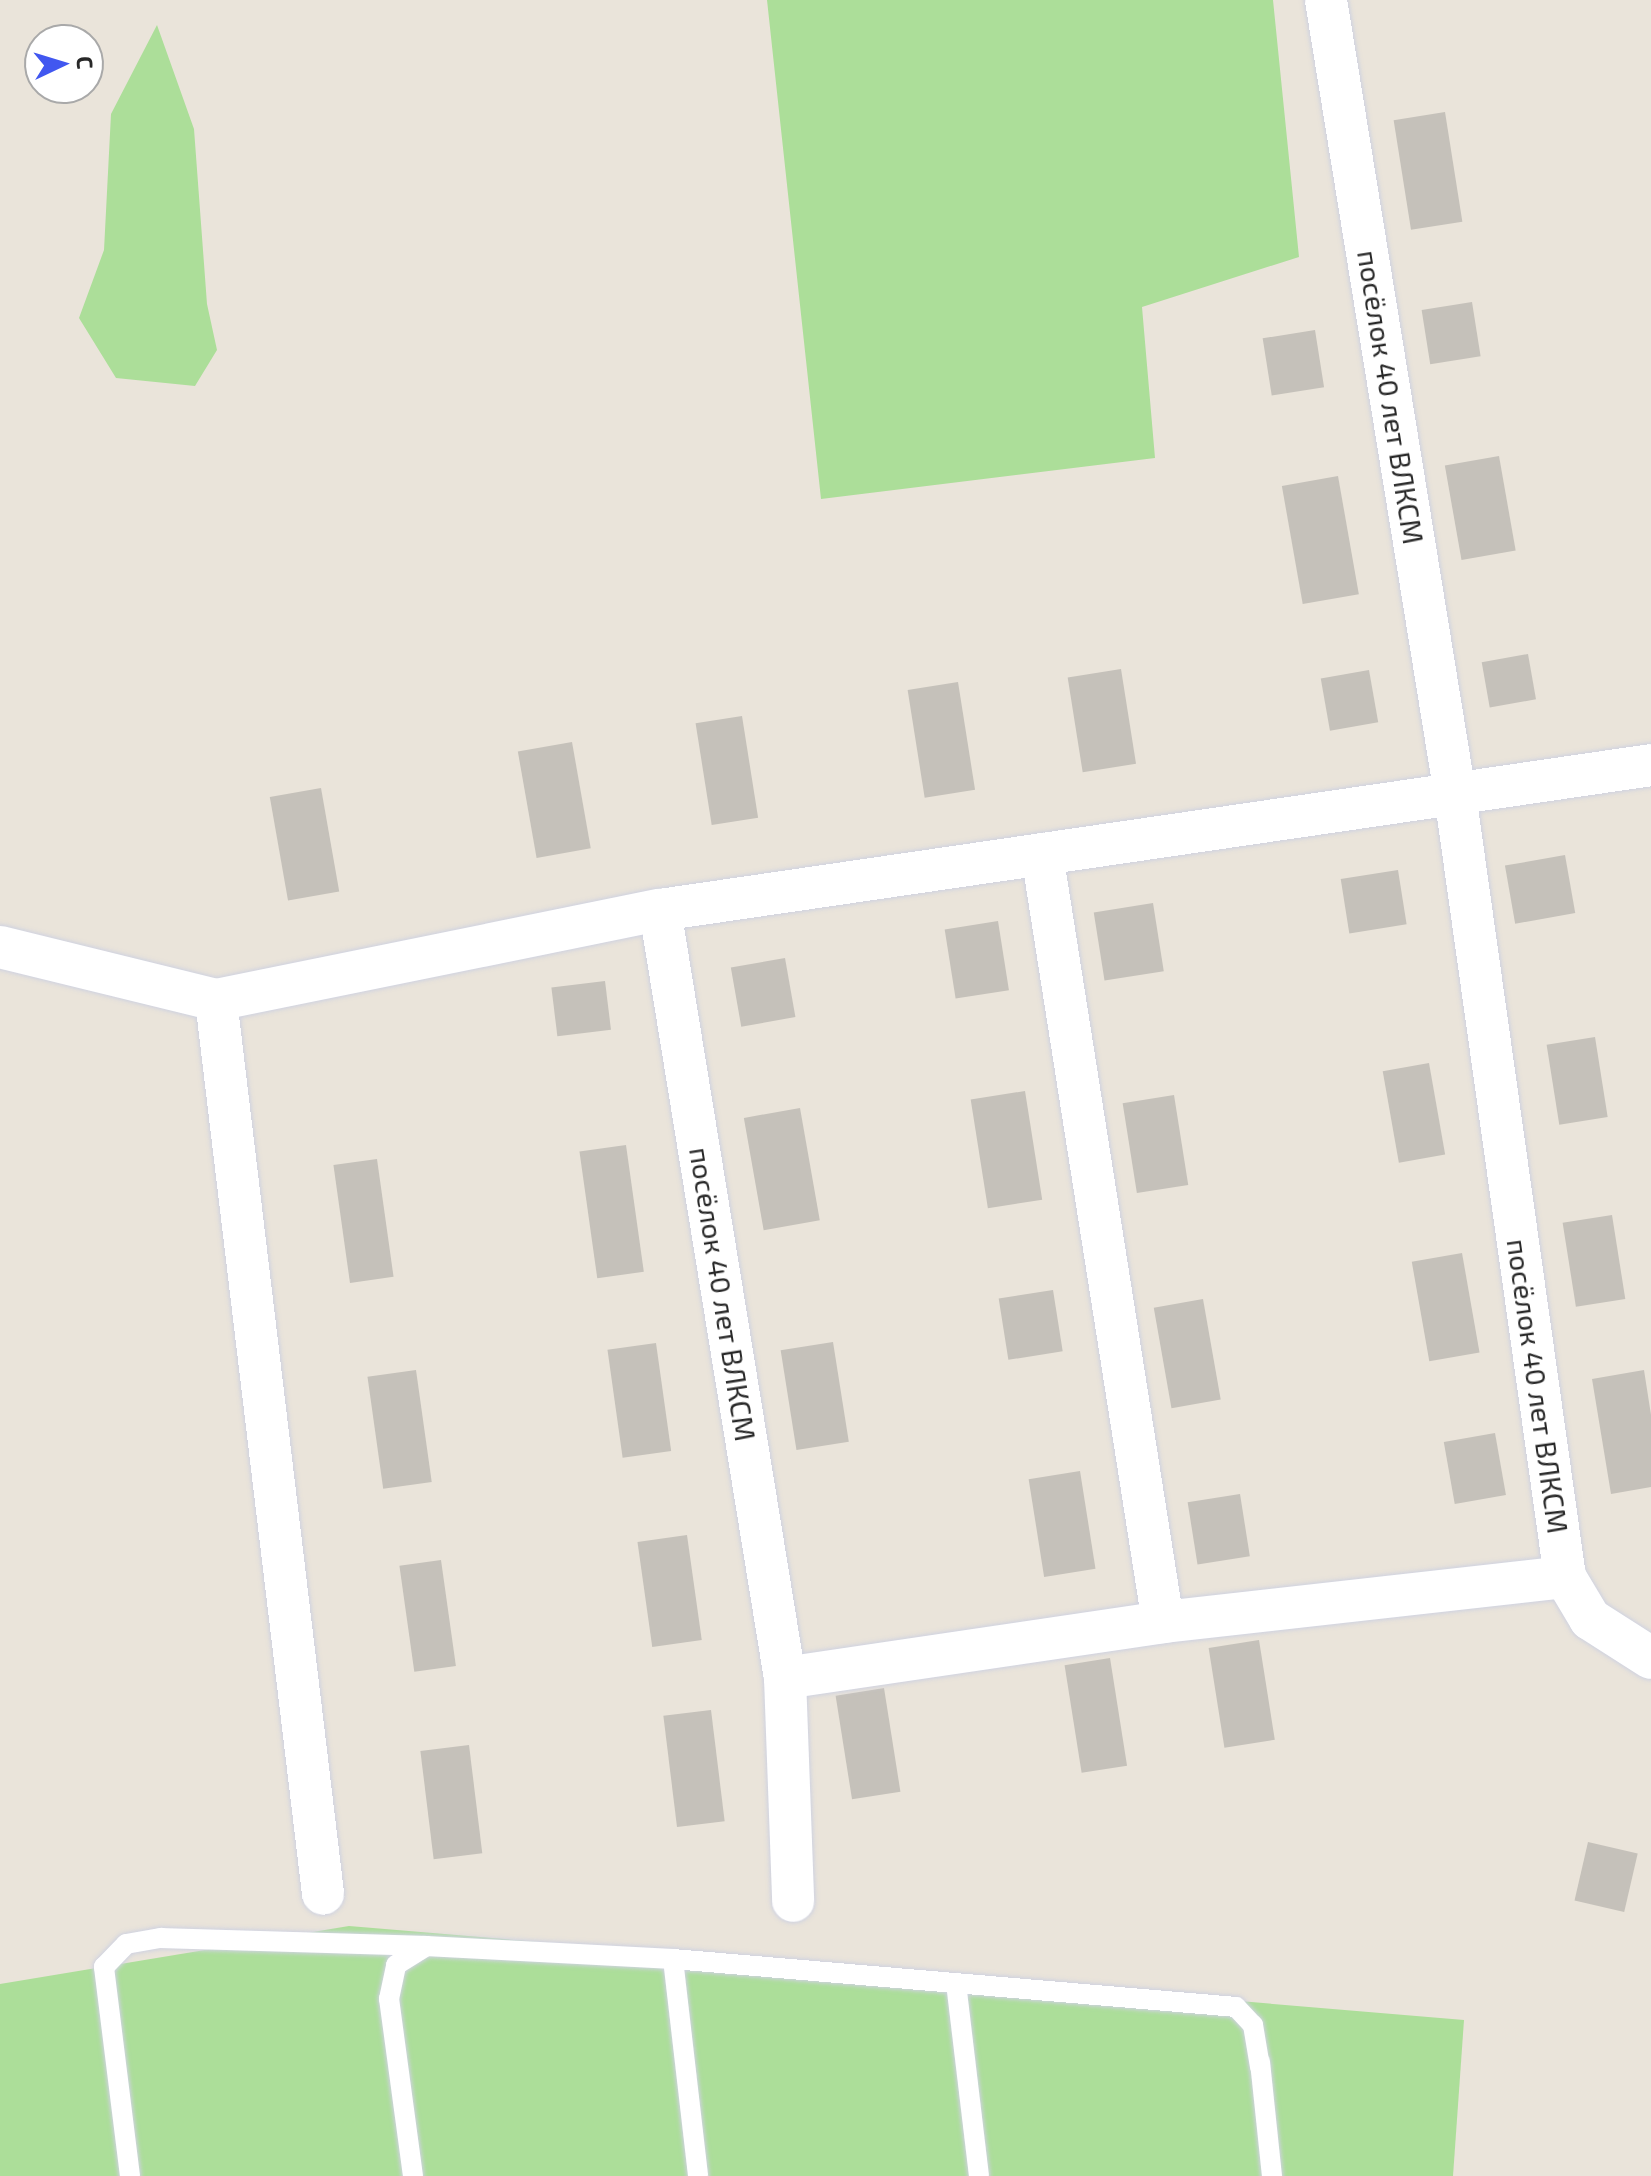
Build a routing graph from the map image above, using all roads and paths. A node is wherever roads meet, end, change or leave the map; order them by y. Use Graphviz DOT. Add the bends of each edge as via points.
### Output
graph roads {
  1 [pos="1326,0"];
  2 [pos="1651,765"];
  3 [pos="1455,794"];
  4 [pos="1042,854"];
  5 [pos="660,910"];
  6 [pos="0,947"];
  7 [pos="216,1000"];
  8 [pos="1565,1577"];
  9 [pos="1163,1622"];
  10 [pos="1651,1658"];
  11 [pos="785,1678"];
  12 [pos="323,1894"];
  13 [pos="793,1901"];
  14 [pos="426,1946"];
  15 [pos="673,1959"];
  16 [pos="956,1983"];
  17 [pos="130,2176"];
  18 [pos="413,2176"];
  19 [pos="698,2176"];
  20 [pos="979,2176"];
  21 [pos="1272,2176"];
  1 -- 3 [label="street, посёлок 40 лет ВЛКСМ"];
  2 -- 3 [label="street"];
  3 -- 4 [label="street"];
  3 -- 8 [label="street, посёлок 40 лет ВЛКСМ"];
  4 -- 5 [label="street"];
  4 -- 9 [label="street"];
  5 -- 7 [label="street"];
  5 -- 11 [label="street, посёлок 40 лет ВЛКСМ"];
  6 -- 7 [label="street"];
  7 -- 12 [label="street"];
  8 -- 9 [label="street"];
  8 -- 10 [label="street" via="1590,1619"];
  9 -- 11 [label="street"];
  11 -- 13 [label="street, посёлок 40 лет ВЛКСМ"];
  14 -- 15 [label="lane"];
  14 -- 17 [label="lane" via="161,1938 126,1944 104,1967"];
  14 -- 18 [label="lane" via="396,1965 389,1999"];
  15 -- 16 [label="lane"];
  15 -- 19 [label="lane"];
  16 -- 20 [label="lane"];
  16 -- 21 [label="lane" via="1236,2007 1253,2025"];
}
